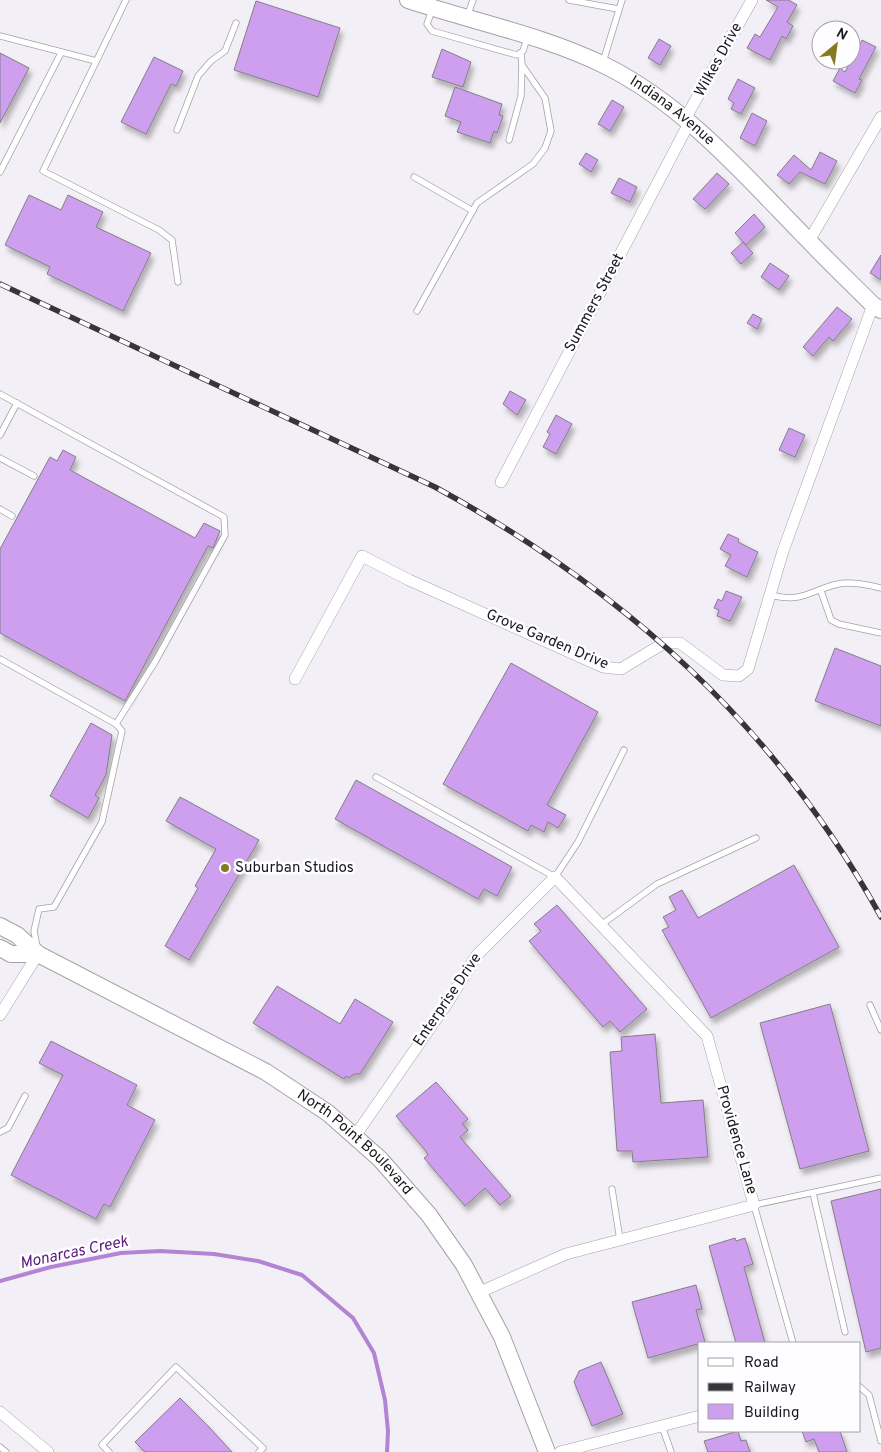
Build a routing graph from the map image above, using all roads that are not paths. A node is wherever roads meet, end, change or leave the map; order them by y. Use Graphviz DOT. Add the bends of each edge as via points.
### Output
graph roads {
  1 [pos="126,0"];
  2 [pos="473,0"];
  3 [pos="569,0"];
  4 [pos="622,0"];
  5 [pos="752,0"];
  6 [pos="422,3"];
  7 [pos="618,9"];
  8 [pos="466,18"];
  9 [pos="236,23"];
  10 [pos="527,35"];
  11 [pos="0,36"];
  12 [pos="61,53"];
  13 [pos="521,54"];
  14 [pos="96,62"];
  15 [pos="602,64"];
  16 [pos="522,65"];
  17 [pos="881,117"];
  18 [pos="687,121"];
  19 [pos="177,130"];
  20 [pos="509,140"];
  21 [pos="0,172"];
  22 [pos="414,177"];
  23 [pos="473,211"];
  24 [pos="809,241"];
  25 [pos="178,282"];
  26 [pos="877,307"];
  27 [pos="417,311"];
  28 [pos="0,394"];
  29 [pos="16,404"];
  30 [pos="0,435"];
  31 [pos="0,458"];
  32 [pos="34,476"];
  33 [pos="501,482"];
  34 [pos="0,509"];
  35 [pos="12,516"];
  36 [pos="881,588"];
  37 [pos="821,590"];
  38 [pos="770,594"];
  39 [pos="881,634"];
  40 [pos="0,659"];
  41 [pos="295,679"];
  42 [pos="116,724"];
  43 [pos="624,750"];
  44 [pos="376,777"];
  45 [pos="756,838"];
  46 [pos="555,877"];
  47 [pos="601,925"];
  48 [pos="0,926"];
  49 [pos="0,948"];
  50 [pos="38,954"];
  51 [pos="870,1005"];
  52 [pos="0,1015"];
  53 [pos="881,1030"];
  54 [pos="25,1096"];
  55 [pos="0,1132"];
  56 [pos="355,1136"];
  57 [pos="881,1178"];
  58 [pos="612,1189"];
  59 [pos="813,1193"];
  60 [pos="754,1205"];
  61 [pos="620,1240"];
  62 [pos="480,1292"];
  63 [pos="845,1332"];
  64 [pos="793,1342"];
  65 [pos="861,1388"];
  66 [pos="0,1412"];
  67 [pos="698,1417"];
  68 [pos="662,1426"];
  69 [pos="881,1442"];
  70 [pos="0,1447"];
  71 [pos="6,1452"];
  72 [pos="48,1452"];
  73 [pos="109,1452"];
  74 [pos="259,1452"];
  75 [pos="547,1452"];
  76 [pos="560,1452"];
  77 [pos="671,1452"];
  1 -- 14 [label="lane"];
  2 -- 8 [label="lane"];
  3 -- 7 [label="lane"];
  4 -- 7 [label="lane"];
  5 -- 18 [label="street, Wilkes Drive"];
  6 -- 8 [label="main road, Indiana Avenue"];
  6 -- 13 [label="lane" via="432,31"];
  7 -- 15 [label="lane"];
  8 -- 10 [label="main road, Indiana Avenue"];
  9 -- 19 [label="lane" via="226,51 198,76"];
  10 -- 13 [label="lane"];
  10 -- 15 [label="main road, Indiana Avenue"];
  11 -- 12 [label="lane"];
  12 -- 14 [label="lane"];
  12 -- 21 [label="lane"];
  13 -- 16 [label="lane"];
  14 -- 25 [label="lane" via="43,171 159,230 172,240"];
  15 -- 18 [label="main road, Indiana Avenue" via="641,87"];
  16 -- 20 [label="lane" via="521,96"];
  16 -- 23 [label="lane" via="545,98 551,131 545,148 533,164 477,203"];
  17 -- 24 [label="street"];
  18 -- 24 [label="main road, Indiana Avenue" via="760,188"];
  18 -- 33 [label="street, Summers Street"];
  22 -- 23 [label="lane"];
  23 -- 27 [label="lane"];
  24 -- 26 [label="main road, Indiana Avenue"];
  26 -- 38 [label="street, Grove Garden Drive" via="786,542"];
  28 -- 29 [label="lane"];
  29 -- 30 [label="lane"];
  29 -- 42 [label="lane" via="224,517 225,535 155,662"];
  31 -- 32 [label="lane"];
  34 -- 35 [label="lane"];
  36 -- 37 [label="lane" via="840,583"];
  37 -- 38 [label="lane" via="788,599"];
  37 -- 39 [label="lane" via="831,620"];
  38 -- 41 [label="street, Grove Garden Drive" via="748,670 739,676 723,675 680,643 664,643 621,669 603,666 362,556"];
  40 -- 42 [label="lane"];
  42 -- 50 [label="lane" via="122,731 102,822 54,907 39,909 34,932"];
  43 -- 46 [label="lane" via="578,842"];
  44 -- 46 [label="lane"];
  45 -- 47 [label="lane" via="657,884"];
  46 -- 47 [label="street, Providence Lane"];
  46 -- 56 [label="street, Enterprise Drive" via="477,956"];
  47 -- 60 [label="street, Providence Lane" via="707,1036"];
  48 -- 50 [label="main road, North Point Boulevard" via="17,935"];
  49 -- 50 [label="main road, North Point Boulevard" via="11,954"];
  50 -- 52 [label="street"];
  50 -- 56 [label="main road, North Point Boulevard" via="266,1072 306,1097"];
  51 -- 53 [label="lane"];
  54 -- 55 [label="lane" via="8,1128"];
  56 -- 62 [label="main road, North Point Boulevard" via="429,1215"];
  57 -- 59 [label="lane"];
  58 -- 61 [label="lane"];
  59 -- 60 [label="lane"];
  59 -- 63 [label="lane"];
  60 -- 61 [label="street, Providence Lane"];
  60 -- 64 [label="lane"];
  61 -- 62 [label="street, Providence Lane" via="566,1254"];
  62 -- 75 [label="main road, North Point Boulevard" via="502,1337"];
  65 -- 69 [label="lane" via="869,1395"];
  66 -- 72 [label="street"];
  67 -- 68 [label="street"];
  68 -- 76 [label="street"];
  68 -- 77 [label="lane"];
  70 -- 71 [label="lane"];
  73 -- 74 [label="lane" via="102,1445 176,1368 263,1448"];
}
